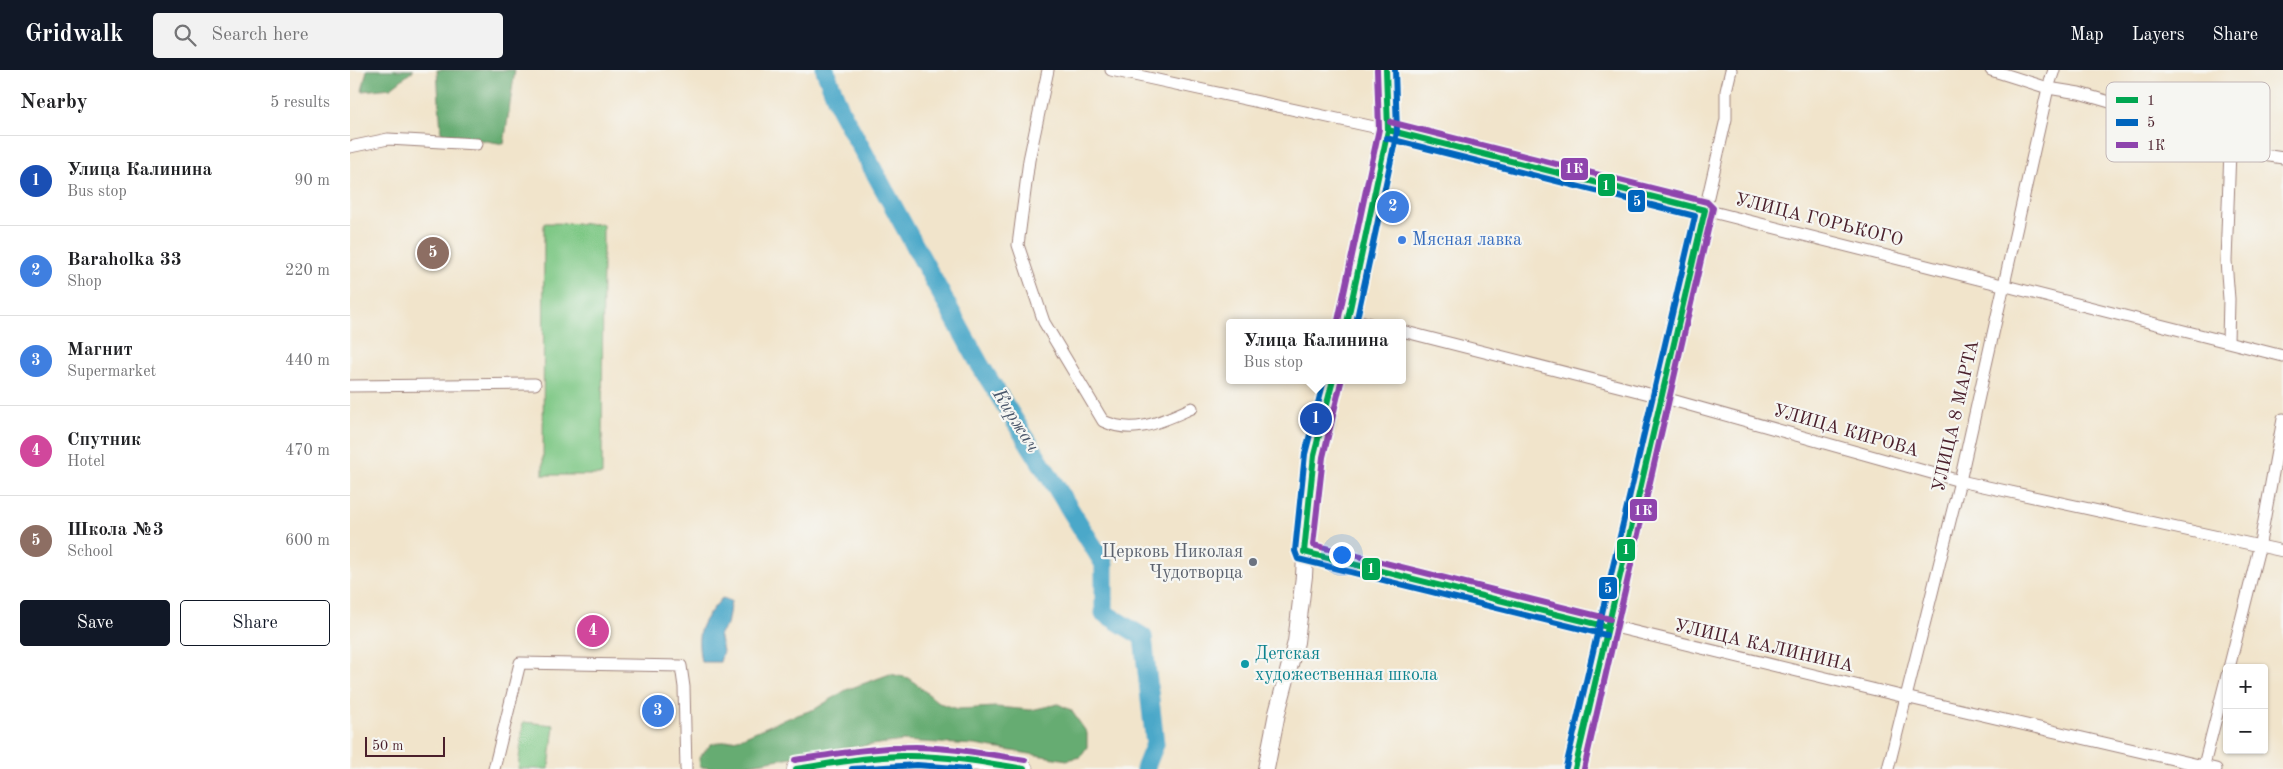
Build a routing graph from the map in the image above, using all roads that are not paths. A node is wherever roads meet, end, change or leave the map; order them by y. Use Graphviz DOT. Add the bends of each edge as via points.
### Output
graph roads {
  1 [pos="1048,70"];
  2 [pos="1111,70"];
  3 [pos="1386,70"];
  4 [pos="1731,70"];
  5 [pos="1991,70"];
  6 [pos="2054,70"];
  7 [pos="2048,88"];
  8 [pos="2106,101"];
  9 [pos="1388,130"];
  10 [pos="477,144"];
  11 [pos="350,147"];
  12 [pos="2270,156"];
  13 [pos="2283,158"];
  14 [pos="2230,162"];
  15 [pos="1705,210"];
  16 [pos="2004,285"];
  17 [pos="1347,319"];
  18 [pos="1406,332"];
  19 [pos="2228,341"];
  20 [pos="2283,356"];
  21 [pos="535,384"];
  22 [pos="1332,384"];
  23 [pos="350,386"];
  24 [pos="1661,397"];
  25 [pos="1192,408"];
  26 [pos="2283,419"];
  27 [pos="1960,481"];
  28 [pos="2259,548"];
  29 [pos="2283,551"];
  30 [pos="1304,552"];
  31 [pos="1608,626"];
  32 [pos="2229,664"];
  33 [pos="2223,690"];
  34 [pos="1905,697"];
  35 [pos="2203,768"];
  36 [pos="494,769"];
  37 [pos="686,769"];
  38 [pos="796,769"];
  39 [pos="1024,769"];
  40 [pos="1266,769"];
  41 [pos="1574,769"];
  42 [pos="1888,769"];
  43 [pos="2216,769"];
  1 -- 25 [label="street" via="1029,160 1018,245 1044,322 1103,421 1130,428 1150,426"];
  2 -- 9 [label="street, УЛИЦА ГОРЬКОГО"];
  3 -- 9 [label="street"];
  4 -- 15 [label="street" via="1726,91 1726,120"];
  5 -- 7 [label="street"];
  6 -- 7 [label="street, УЛИЦА 8 МАРТА"];
  7 -- 8 [label="street"];
  7 -- 16 [label="street, УЛИЦА 8 МАРТА"];
  9 -- 15 [label="street, УЛИЦА ГОРЬКОГО"];
  9 -- 17 [label="street"];
  10 -- 11 [label="street" via="388,139"];
  12 -- 13 [label="street"];
  14 -- 19 [label="street" via="2226,260"];
  15 -- 16 [label="street, УЛИЦА ГОРЬКОГО"];
  15 -- 24 [label="street"];
  16 -- 19 [label="street, УЛИЦА ГОРЬКОГО"];
  16 -- 27 [label="street, УЛИЦА 8 МАРТА"];
  18 -- 24 [label="street, УЛИЦА КИРОВА"];
  19 -- 20 [label="street, УЛИЦА ГОРЬКОГО"];
  21 -- 23 [label="street"];
  22 -- 30 [label="street" via="1314,455"];
  24 -- 27 [label="street, УЛИЦА КИРОВА"];
  24 -- 31 [label="street"];
  26 -- 28 [label="street"];
  27 -- 28 [label="street, УЛИЦА КИРОВА"];
  27 -- 34 [label="street, УЛИЦА 8 МАРТА"];
  28 -- 29 [label="street, УЛИЦА КИРОВА"];
  28 -- 32 [label="street"];
  30 -- 31 [label="street, УЛИЦА КАЛИНИНА"];
  30 -- 40 [label="street" via="1296,642"];
  31 -- 34 [label="street, УЛИЦА КАЛИНИНА"];
  31 -- 41 [label="street"];
  33 -- 35 [label="street"];
  34 -- 35 [label="street, УЛИЦА КАЛИНИНА"];
  34 -- 42 [label="street, УЛИЦА 8 МАРТА"];
  35 -- 43 [label="street, УЛИЦА КАЛИНИНА"];
  36 -- 37 [label="street" via="520,663 681,666"];
  38 -- 39 [label="main road" via="844,760 903,756 972,760"];
}
